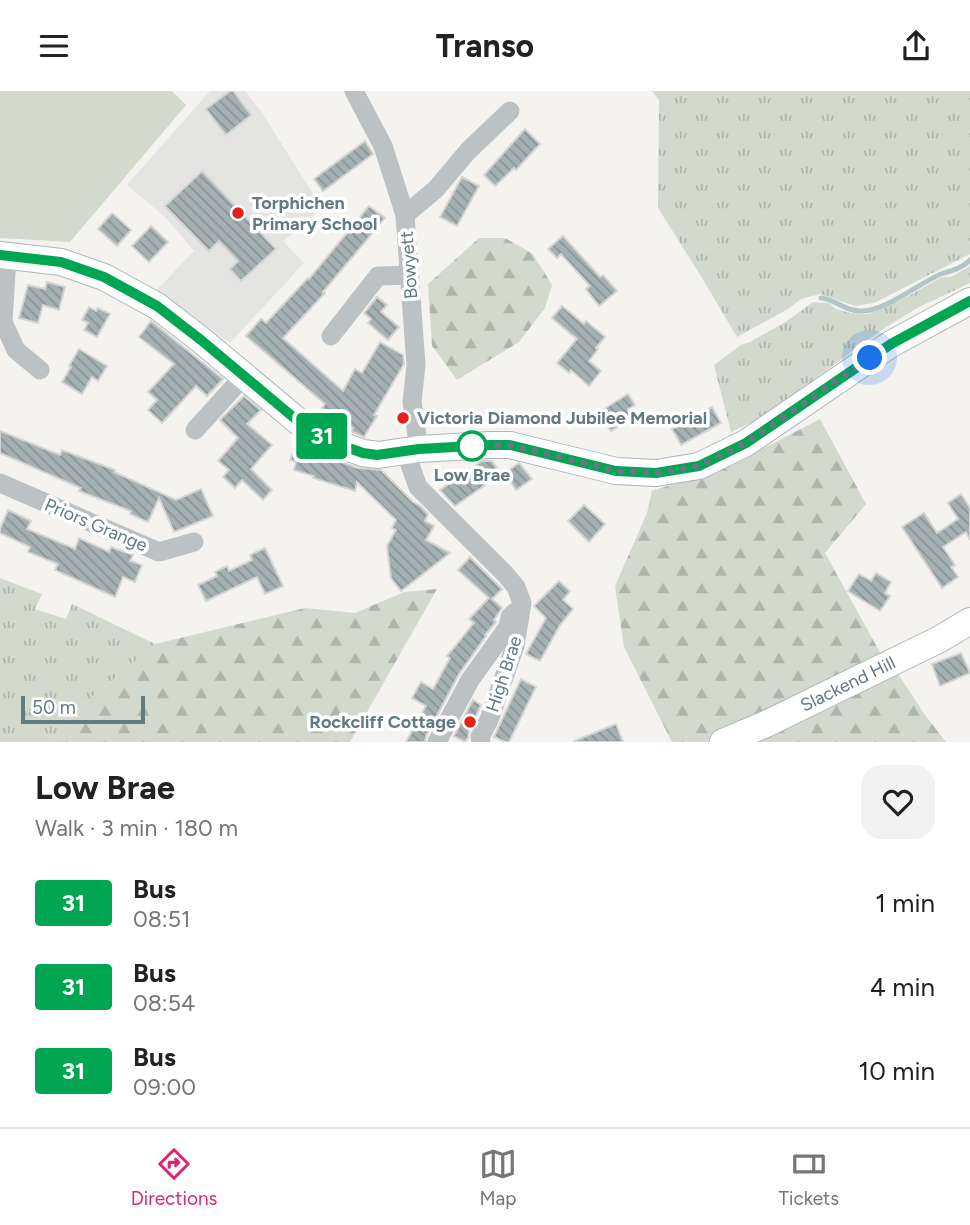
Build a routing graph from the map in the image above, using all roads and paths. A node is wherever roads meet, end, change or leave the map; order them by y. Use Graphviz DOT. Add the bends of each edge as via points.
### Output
graph roads {
  1 [pos="354,91"];
  2 [pos="510,111"];
  3 [pos="405,215"];
  4 [pos="3,256"];
  5 [pos="410,275"];
  6 [pos="970,301"];
  7 [pos="331,336"];
  8 [pos="40,370"];
  9 [pos="244,376"];
  10 [pos="195,430"];
  11 [pos="413,450"];
  12 [pos="0,483"];
  13 [pos="194,541"];
  14 [pos="522,603"];
  15 [pos="970,621"];
  16 [pos="437,742"];
  17 [pos="481,742"];
  18 [pos="723,742"];
  1 -- 3 [label="street, Bowyett" via="383,146"];
  2 -- 3 [label="street"];
  3 -- 5 [label="street, Bowyett"];
  4 -- 8 [label="street" via="3,322 16,350"];
  4 -- 9 [label="main road" via="61,262 104,277 157,306"];
  5 -- 7 [label="street" via="378,276"];
  5 -- 11 [label="street, Bowyett"];
  6 -- 11 [label="main road" via="891,344 746,443 699,466 656,473 616,471 510,445"];
  9 -- 10 [label="street"];
  9 -- 11 [label="main road" via="329,441 377,455"];
  11 -- 14 [label="street" via="409,462 418,487 506,575"];
  12 -- 13 [label="street, Priors Grange" via="159,552"];
  14 -- 16 [label="street" via="470,680"];
  14 -- 17 [label="street, High Brae" via="515,646"];
  15 -- 18 [label="main road, Slackend Hill"];
}
